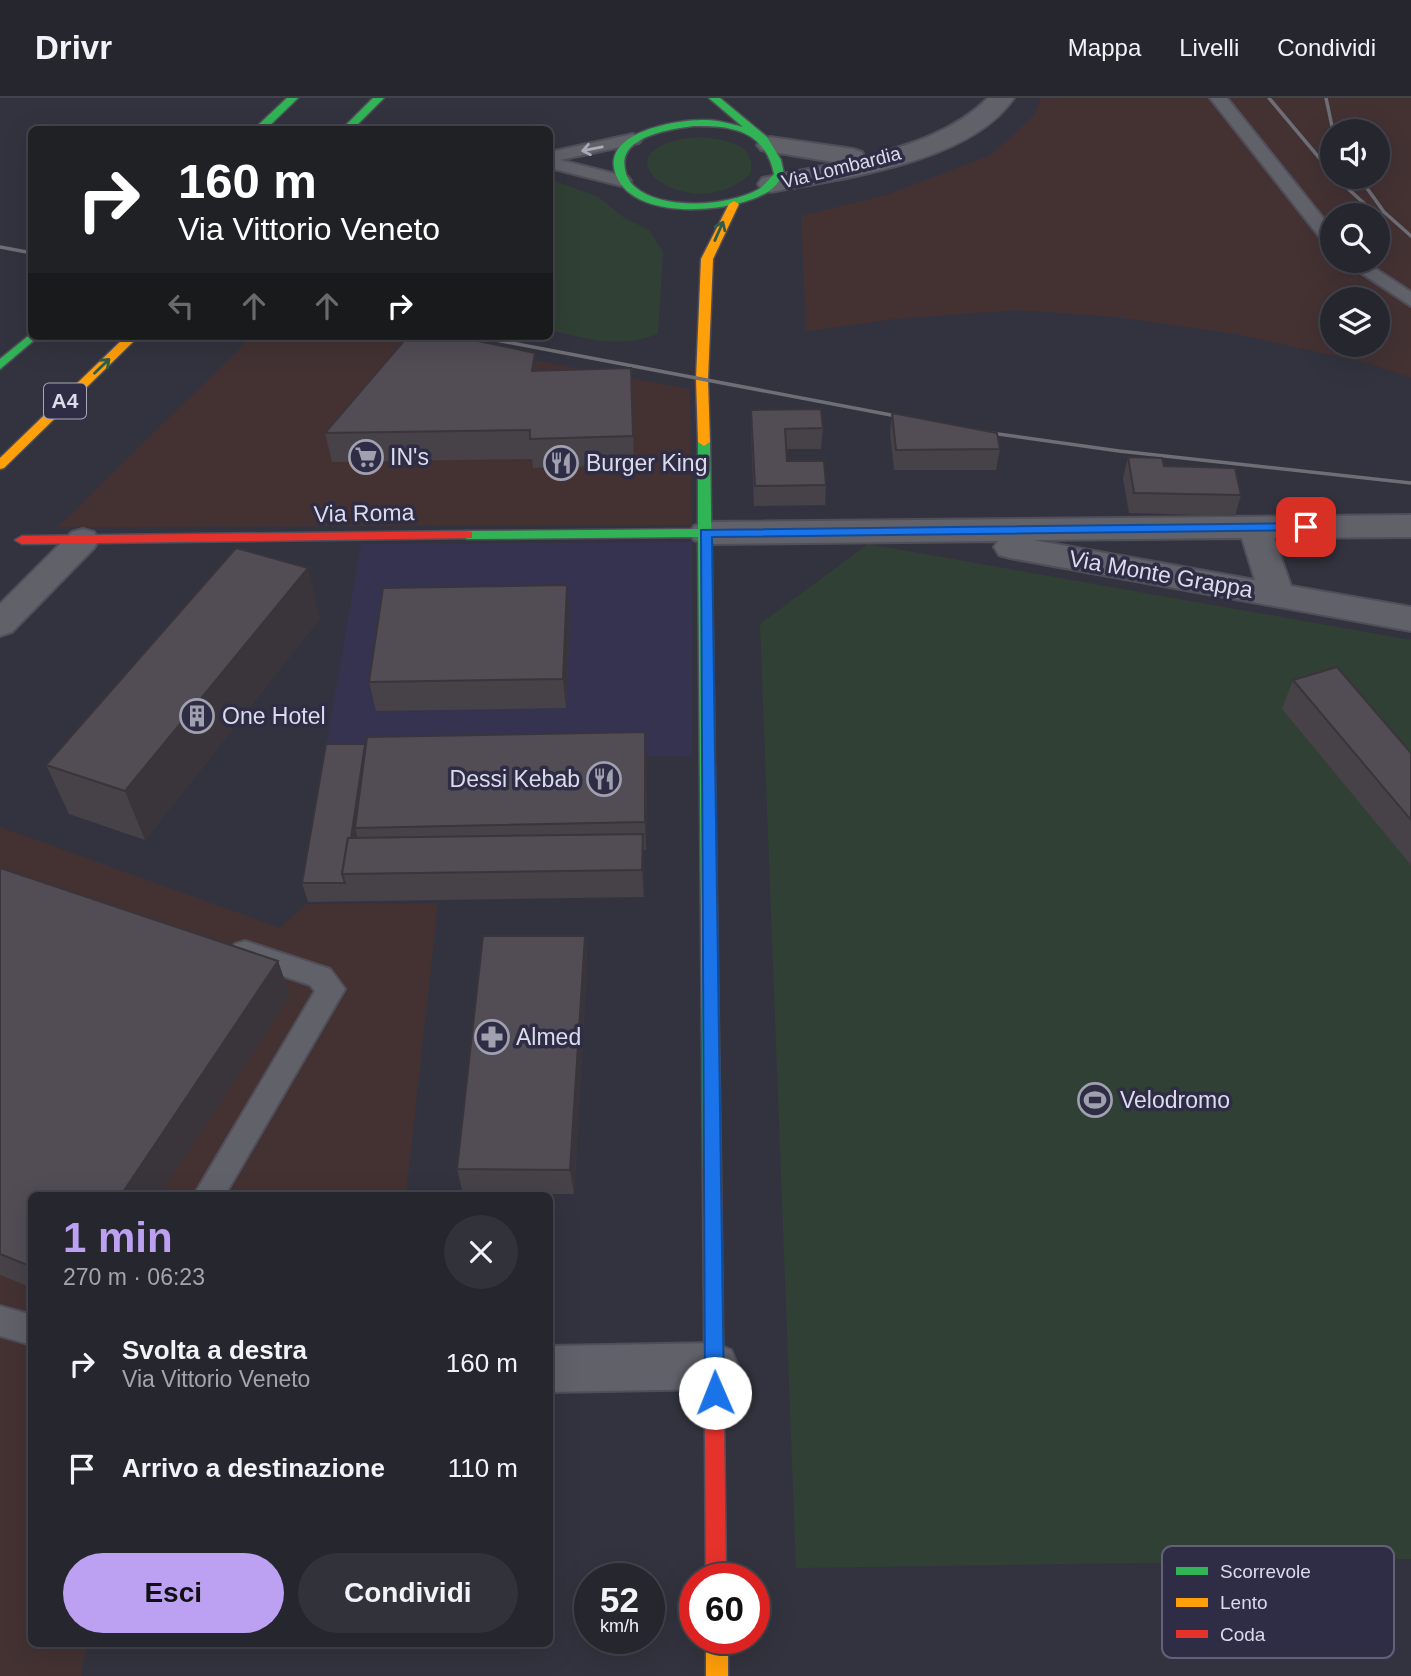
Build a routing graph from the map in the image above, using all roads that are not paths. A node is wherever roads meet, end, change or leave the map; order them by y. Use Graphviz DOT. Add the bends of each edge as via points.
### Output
graph roads {
  1 [pos="292,98"];
  2 [pos="379,98"];
  3 [pos="714,98"];
  4 [pos="1002,98"];
  5 [pos="1218,98"];
  6 [pos="680,108"];
  7 [pos="262,126"];
  8 [pos="350,126"];
  9 [pos="653,130"];
  10 [pos="633,139"];
  11 [pos="762,139"];
  12 [pos="910,150"];
  13 [pos="553,156"];
  14 [pos="553,164"];
  15 [pos="622,181"];
  16 [pos="771,184"];
  17 [pos="656,202"];
  18 [pos="734,204"];
  19 [pos="674,221"];
  20 [pos="1320,226"];
  21 [pos="1370,273"];
  22 [pos="1411,300"];
  23 [pos="28,340"];
  24 [pos="129,340"];
  25 [pos="0,365"];
  26 [pos="0,465"];
  27 [pos="1411,526"];
  28 [pos="1254,527"];
  29 [pos="920,530"];
  30 [pos="705,533"];
  31 [pos="22,540"];
  32 [pos="83,540"];
  33 [pos="1278,595"];
  34 [pos="1411,619"];
  35 [pos="0,624"];
  36 [pos="218,943"];
  37 [pos="211,1192"];
  38 [pos="0,1321"];
  39 [pos="28,1329"];
  40 [pos="714,1366"];
  41 [pos="553,1369"];
  42 [pos="716,1563"];
  43 [pos="717,1654"];
  44 [pos="717,1676"];
  1 -- 7 [label="main road"];
  2 -- 8 [label="main road"];
  3 -- 11 [label="main road"];
  4 -- 12 [label="street, Via Lombardia" via="976,124"];
  5 -- 20 [label="lane"];
  6 -- 9 [label="main road"];
  9 -- 10 [label="main road"];
  9 -- 11 [label="main road" via="705,123 731,126"];
  10 -- 13 [label="lane, one-way"];
  10 -- 15 [label="main road" via="616,166"];
  11 -- 12 [label="street, Via Lombardia" via="850,157"];
  11 -- 16 [label="main road" via="778,158 779,171"];
  12 -- 16 [label="street, Via Lombardia"];
  14 -- 15 [label="lane"];
  15 -- 17 [label="main road"];
  16 -- 18 [label="main road"];
  17 -- 18 [label="main road" via="681,207"];
  17 -- 19 [label="main road"];
  30 -- 18 [label="main road, one-way" via="703,255"];
  21 -- 22 [label="lane"];
  23 -- 25 [label="main road"];
  26 -- 24 [label="main road, A4, one-way"];
  27 -- 28 [label="street"];
  28 -- 29 [label="street"];
  28 -- 33 [label="street, Via Monte Grappa"];
  29 -- 30 [label="street"];
  29 -- 33 [label="street, Via Monte Grappa"];
  30 -- 32 [label="main road, Via Roma"];
  30 -- 40 [label="main road"];
  31 -- 32 [label="main road, Via Roma"];
  32 -- 35 [label="street"];
  33 -- 34 [label="street, Via Monte Grappa"];
  36 -- 37 [label="lane" via="320,978 331,989"];
  38 -- 39 [label="lane"];
  40 -- 41 [label="street"];
  40 -- 42 [label="main road"];
  43 -- 44 [label="main road"];
}
